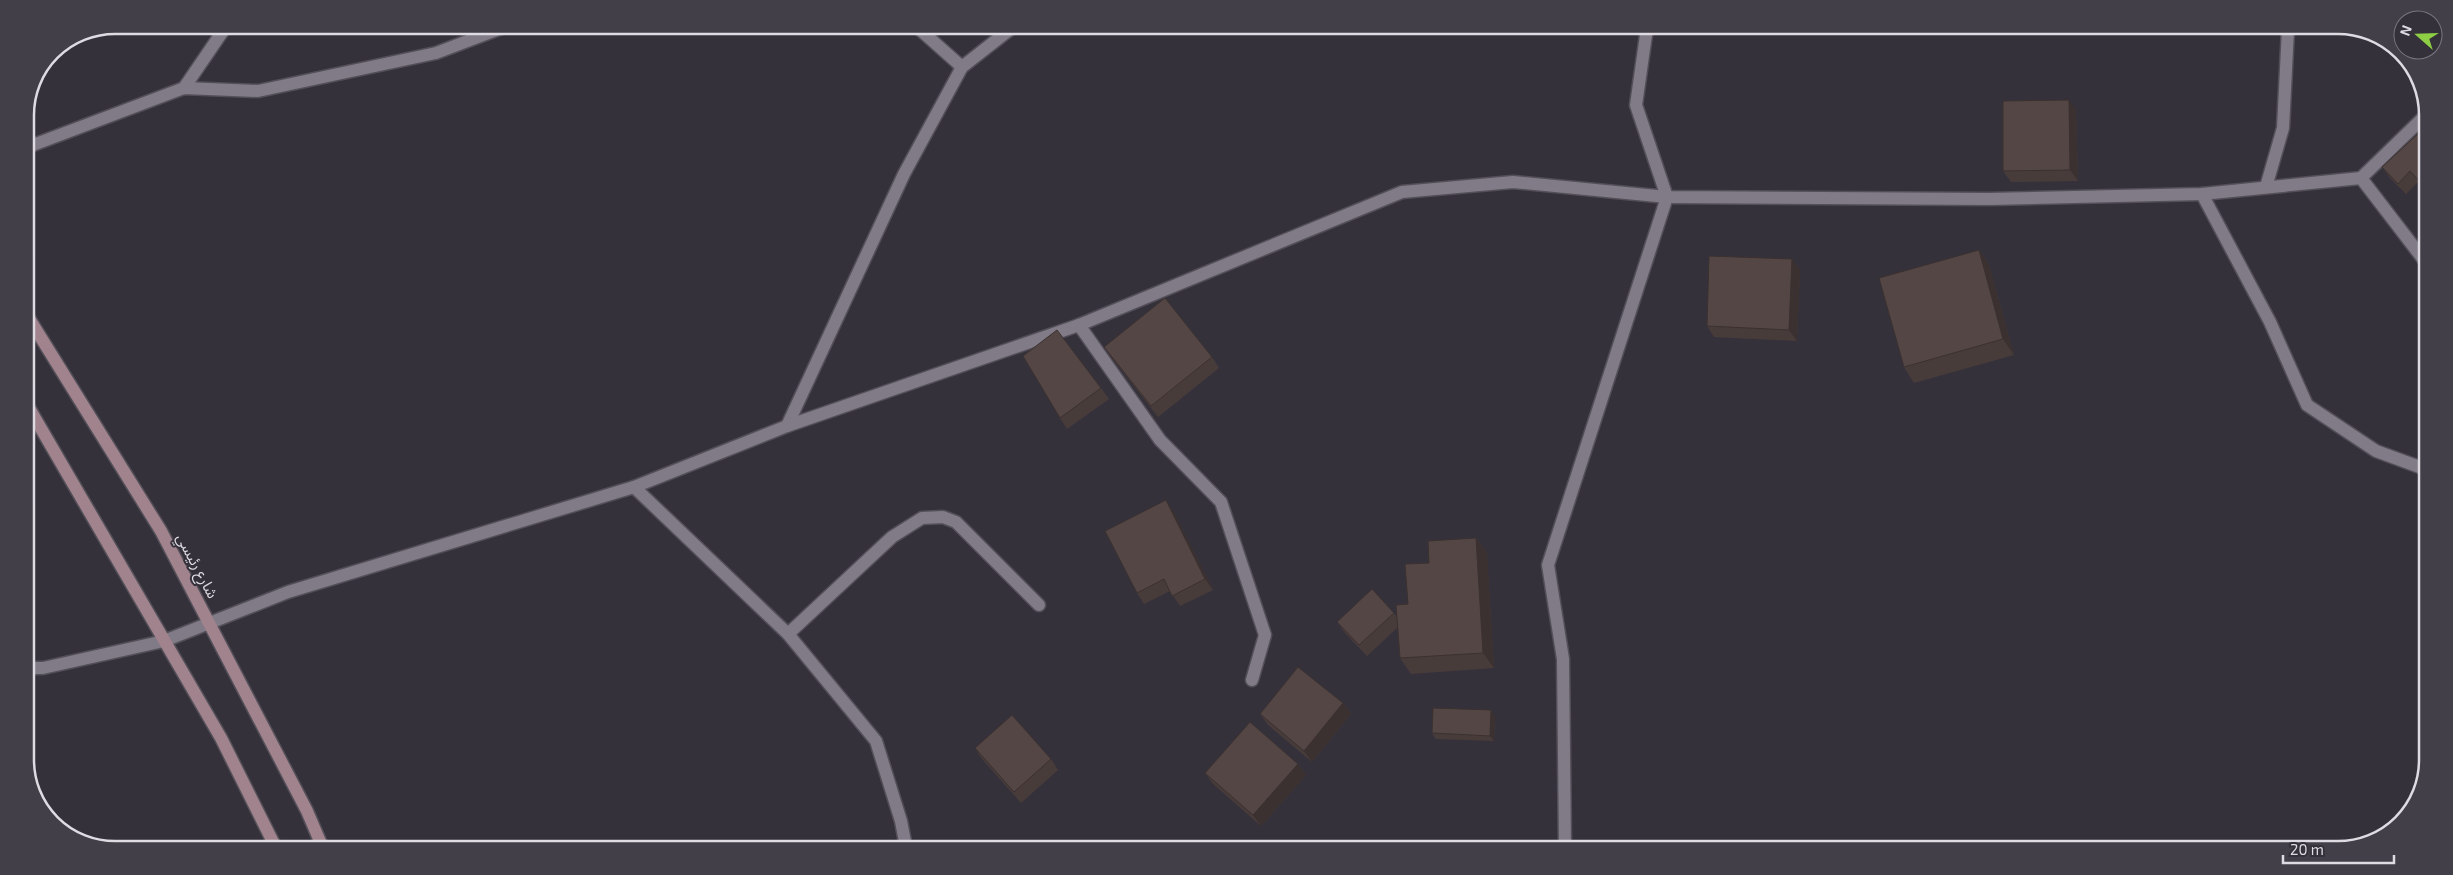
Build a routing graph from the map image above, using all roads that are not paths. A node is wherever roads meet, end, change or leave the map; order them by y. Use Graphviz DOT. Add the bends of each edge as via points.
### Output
graph roads {
  1 [pos="221,34"];
  2 [pos="487,34"];
  3 [pos="925,34"];
  4 [pos="1004,34"];
  5 [pos="1646,34"];
  6 [pos="2288,34"];
  7 [pos="962,67"];
  8 [pos="184,88"];
  9 [pos="2419,122"];
  10 [pos="34,145"];
  11 [pos="2361,178"];
  12 [pos="2266,188"];
  13 [pos="2202,194"];
  14 [pos="1667,197"];
  15 [pos="2419,254"];
  16 [pos="1079,325"];
  17 [pos="34,327"];
  18 [pos="34,417"];
  19 [pos="787,426"];
  20 [pos="2419,467"];
  21 [pos="634,487"];
  22 [pos="1039,605"];
  23 [pos="209,624"];
  24 [pos="788,634"];
  25 [pos="164,641"];
  26 [pos="34,668"];
  27 [pos="1252,680"];
  28 [pos="272,841"];
  29 [pos="320,841"];
  30 [pos="905,841"];
  31 [pos="1565,841"];
  1 -- 8 [label="street"];
  2 -- 8 [label="street" via="436,54 258,91"];
  3 -- 7 [label="street"];
  4 -- 7 [label="street"];
  5 -- 14 [label="street" via="1636,105"];
  6 -- 12 [label="street" via="2284,128"];
  7 -- 19 [label="street" via="904,174"];
  8 -- 10 [label="street"];
  9 -- 11 [label="street"];
  11 -- 12 [label="street"];
  11 -- 15 [label="street"];
  12 -- 13 [label="street"];
  13 -- 14 [label="street" via="1989,199"];
  13 -- 20 [label="street" via="2270,322 2307,405 2376,452"];
  14 -- 16 [label="street" via="1513,182 1402,192"];
  14 -- 31 [label="street" via="1548,565 1563,659"];
  16 -- 19 [label="street"];
  16 -- 27 [label="street" via="1160,440 1221,502 1265,635"];
  17 -- 23 [label="main road, شارع رئيسي" via="160,531"];
  18 -- 25 [label="main road"];
  19 -- 21 [label="street"];
  21 -- 23 [label="street" via="288,592"];
  21 -- 24 [label="street"];
  22 -- 24 [label="street" via="956,522 943,517 922,518 892,537"];
  23 -- 25 [label="street"];
  23 -- 29 [label="main road, شارع رئيسي" via="307,810"];
  24 -- 30 [label="street" via="876,741"];
  25 -- 26 [label="street"];
  25 -- 28 [label="main road" via="221,738"];
}
